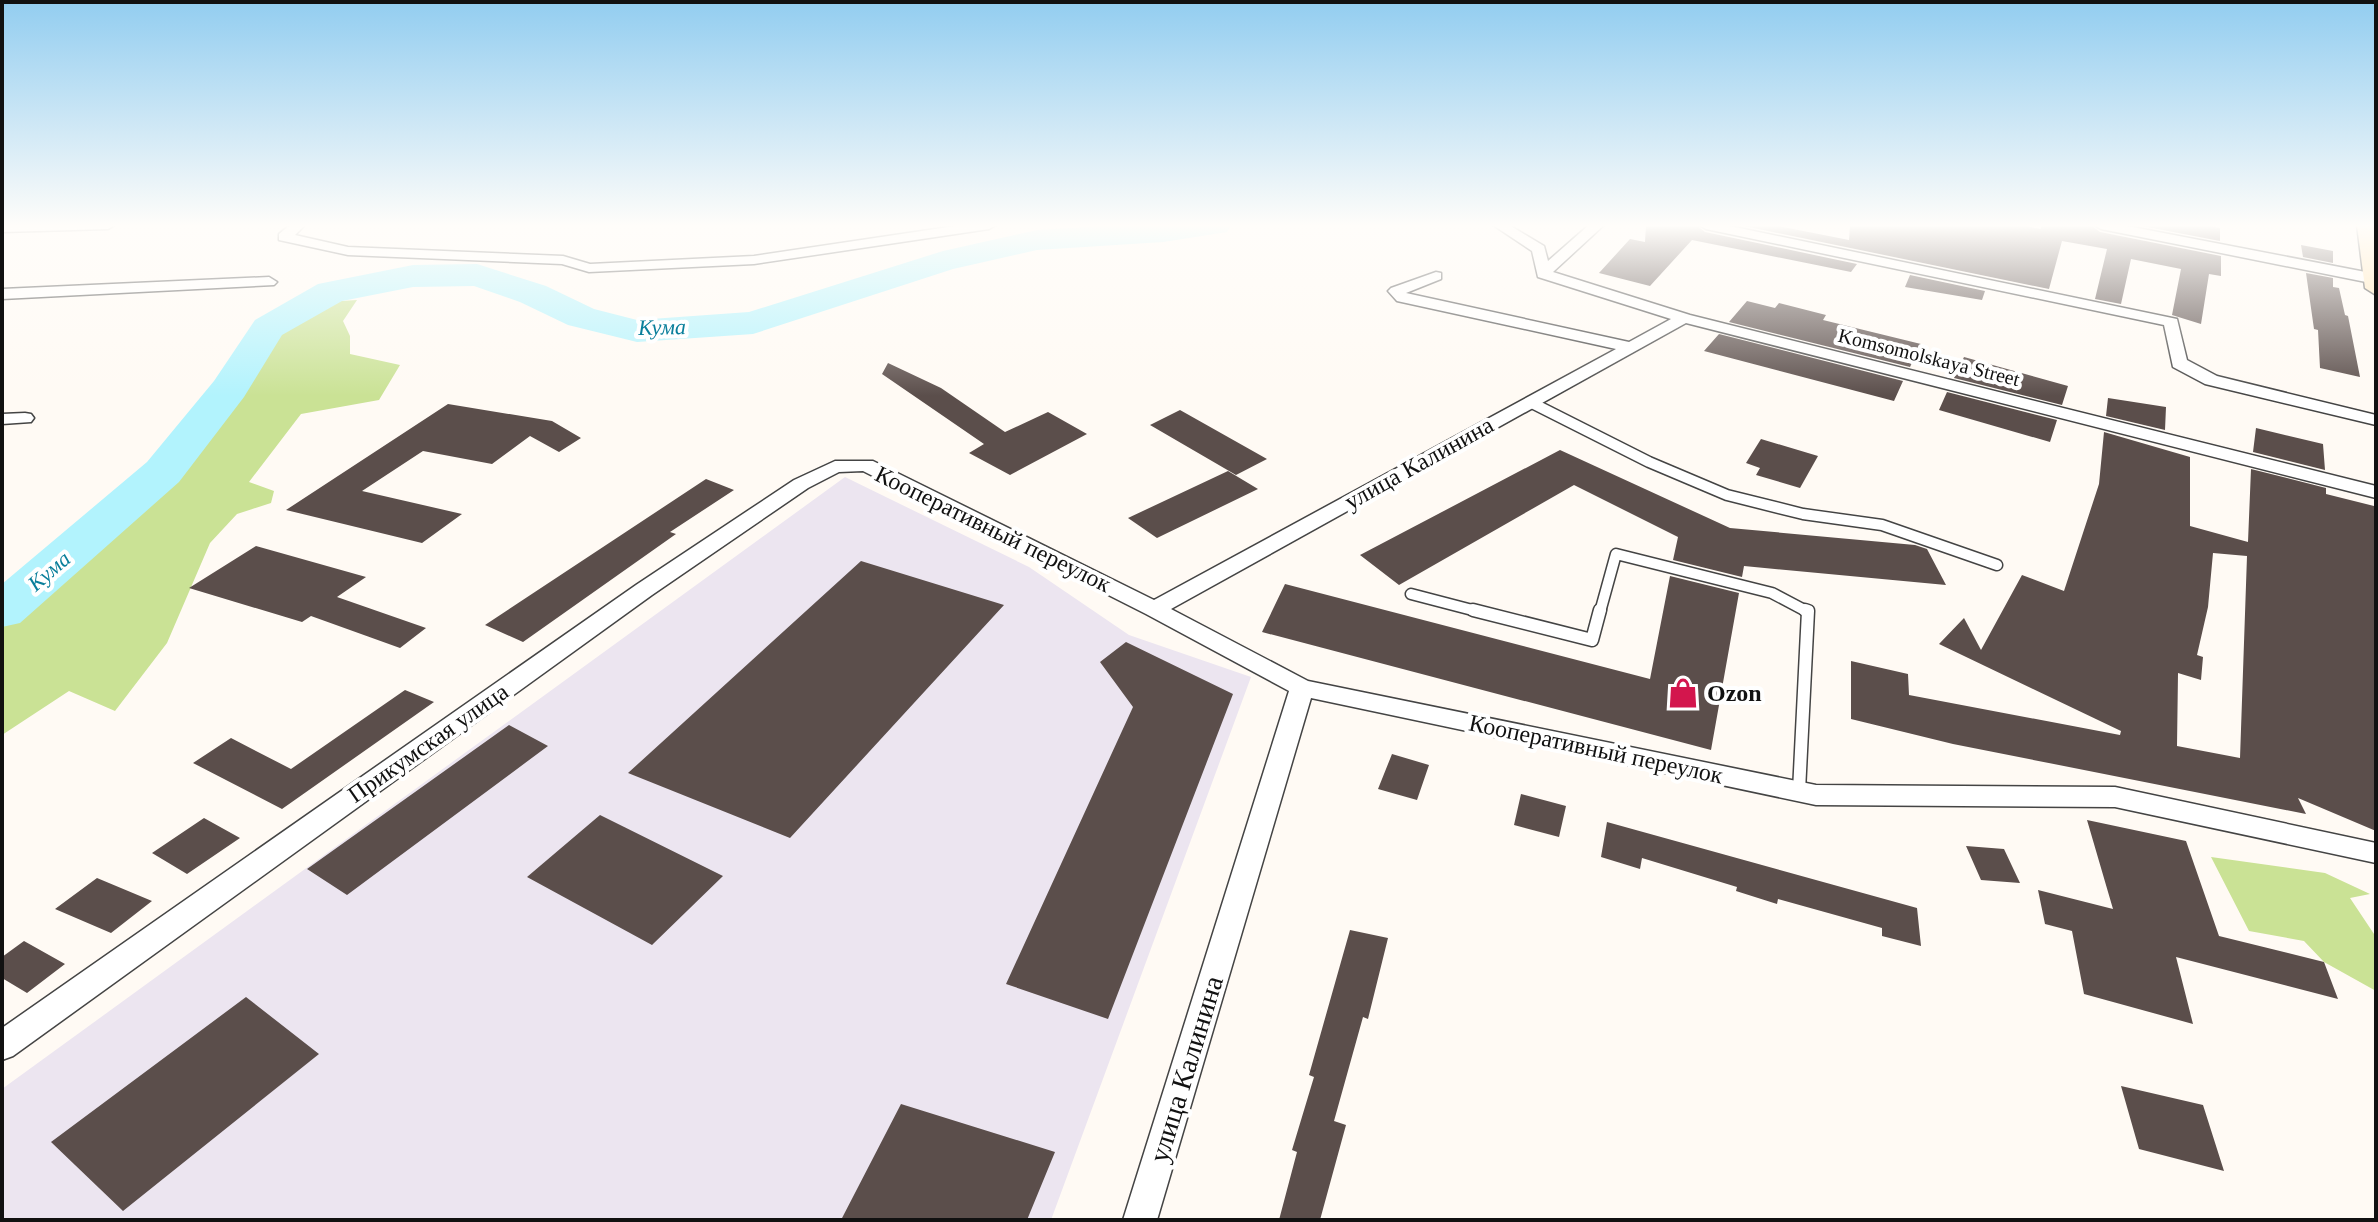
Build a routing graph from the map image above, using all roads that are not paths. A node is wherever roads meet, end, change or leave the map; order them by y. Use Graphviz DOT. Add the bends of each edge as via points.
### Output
graph roads {
  1 [pos="269,282"];
  2 [pos="1420,282"];
  3 [pos="1569,282"];
  4 [pos="1979,282"];
  5 [pos="2,294"];
  6 [pos="1684,318"];
  7 [pos="1631,347"];
  8 [pos="1530,402"];
  9 [pos="25,418"];
  10 [pos="2,419"];
  11 [pos="2376,420"];
  12 [pos="866,465"];
  13 [pos="2376,492"];
  14 [pos="1997,565"];
  15 [pos="1411,594"];
  16 [pos="1154,609"];
  17 [pos="1302,688"];
  18 [pos="1799,791"];
  19 [pos="2376,853"];
  20 [pos="2,1046"];
  21 [pos="1140,1220"];
  1 -- 5 [label="street"];
  2 -- 7 [label="street" via="1396,291 1402,298"];
  3 -- 6 [label="street, Komsomolskaya Street"];
  4 -- 11 [label="street" via="2171,322 2179,363 2211,380"];
  6 -- 7 [label="street, улица Калинина"];
  6 -- 13 [label="street, Komsomolskaya Street"];
  7 -- 8 [label="street, улица Калинина"];
  8 -- 14 [label="lane" via="1727,495 1803,514 1882,525"];
  8 -- 16 [label="street, улица Калинина"];
  9 -- 10 [label="street"];
  12 -- 16 [label="street, Кооперативный переулок"];
  12 -- 20 [label="street, Прикумская улица" via="835,467 644,590"];
  15 -- 18 [label="lane" via="1592,640 1616,554 1772,593 1808,611"];
  16 -- 17 [label="street, Кооперативный переулок"];
  17 -- 18 [label="street, Кооперативный переулок"];
  17 -- 21 [label="street, улица Калинина"];
  18 -- 19 [label="street, Кооперативный переулок" via="2115,797"];
}
